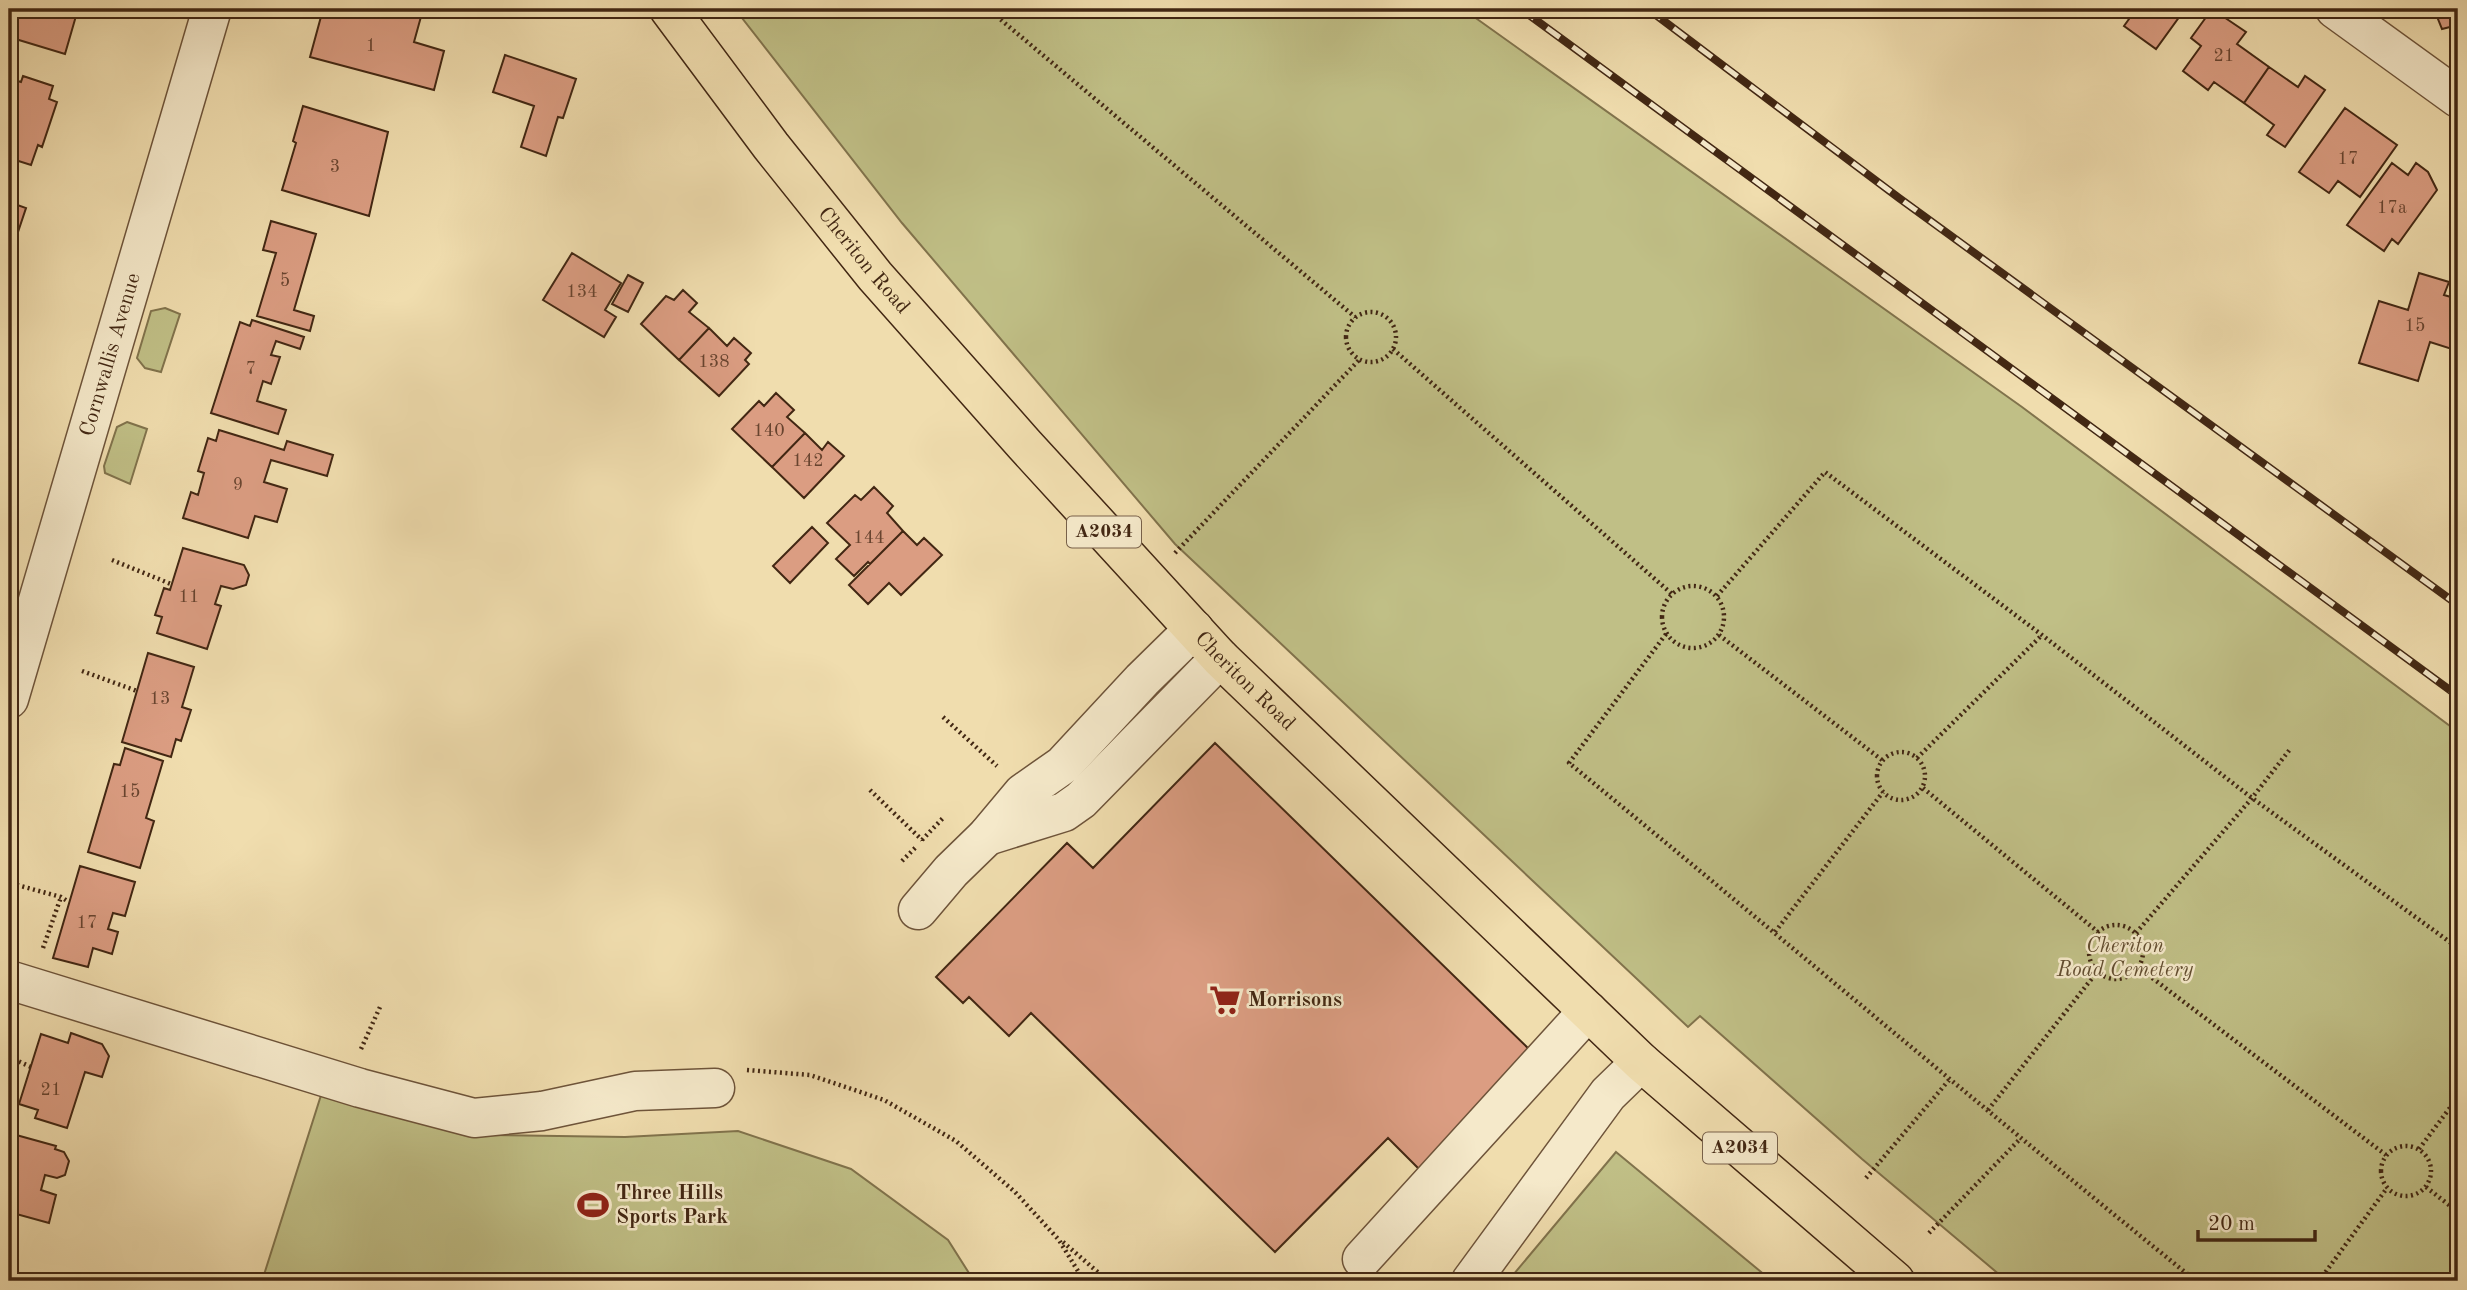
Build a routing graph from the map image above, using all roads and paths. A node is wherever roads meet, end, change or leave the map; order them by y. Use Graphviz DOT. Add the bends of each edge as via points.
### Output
graph roads {
  1 [pos="212,9"];
  2 [pos="669,9"];
  3 [pos="988,9"];
  4 [pos="2335,9"];
  5 [pos="2458,98"];
  6 [pos="1355,317"];
  7 [pos="1393,349"];
  8 [pos="1360,359"];
  9 [pos="1175,554"];
  10 [pos="112,560"];
  11 [pos="172,584"];
  12 [pos="1672,594"];
  13 [pos="1717,596"];
  14 [pos="1194,629"];
  15 [pos="1666,634"];
  16 [pos="1720,635"];
  17 [pos="2042,635"];
  18 [pos="1220,657"];
  19 [pos="82,671"];
  20 [pos="137,691"];
  21 [pos="9,699"];
  22 [pos="943,717"];
  23 [pos="2291,748"];
  24 [pos="1917,758"];
  25 [pos="1882,760"];
  26 [pos="1003,772"];
  27 [pos="1923,788"];
  28 [pos="870,790"];
  29 [pos="1883,792"];
  30 [pos="2252,798"];
  31 [pos="987,836"];
  32 [pos="922,840"];
  33 [pos="17,885"];
  34 [pos="61,897"];
  35 [pos="69,902"];
  36 [pos="918,910"];
  37 [pos="1775,932"];
  38 [pos="2098,932"];
  39 [pos="2136,933"];
  40 [pos="43,948"];
  41 [pos="2458,948"];
  42 [pos="2139,968"];
  43 [pos="2097,972"];
  44 [pos="9,980"];
  45 [pos="1588,1012"];
  46 [pos="9,1057"];
  47 [pos="1641,1062"];
  48 [pos="31,1067"];
  49 [pos="1949,1080"];
  50 [pos="715,1088"];
  51 [pos="2458,1097"];
  52 [pos="1988,1110"];
  53 [pos="2020,1139"];
  54 [pos="2419,1149"];
  55 [pos="2386,1155"];
  56 [pos="1866,1178"];
  57 [pos="2426,1187"];
  58 [pos="2387,1188"];
  59 [pos="2458,1212"];
  60 [pos="1929,1233"];
  61 [pos="1059,1240"];
  62 [pos="1362,1259"];
  63 [pos="1084,1281"];
  64 [pos="1108,1281"];
  65 [pos="1471,1281"];
  66 [pos="1895,1281"];
  67 [pos="2196,1281"];
  68 [pos="2319,1281"];
  1 -- 21 [label="street, Cornwallis Avenue"];
  2 -- 14 [label="main road, Cheriton Road / A2034" via="875,276"];
  3 -- 6 [label="path"];
  4 -- 5 [label="street"];
  6 -- 7 [label="path" via="1372,312 1387,317 1396,332"];
  6 -- 8 [label="path" via="1346,338"];
  7 -- 8 [label="path" via="1380,360"];
  7 -- 12 [label="path"];
  8 -- 9 [label="path"];
  10 -- 11 [label="path"];
  12 -- 13 [label="path" via="1691,585"];
  12 -- 15 [label="path" via="1662,612"];
  13 -- 16 [label="path" via="1725,615"];
  13 -- 17 [label="path" via="1825,472"];
  14 -- 18 [label="main road, Cheriton Road / A2034"];
  14 -- 31 [label="street" via="1063,765 1023,793"];
  15 -- 16 [label="path" via="1691,648 1702,647"];
  15 -- 37 [label="path" via="1569,763"];
  16 -- 25 [label="path"];
  17 -- 24 [label="path"];
  17 -- 30 [label="path"];
  18 -- 31 [label="street" via="1081,800 1064,812"];
  18 -- 45 [label="main road, Cheriton Road / A2034"];
  19 -- 20 [label="path"];
  22 -- 26 [label="path"];
  23 -- 30 [label="path"];
  24 -- 25 [label="path" via="1897,752"];
  24 -- 27 [label="path" via="1926,772"];
  25 -- 29 [label="path" via="1877,776"];
  27 -- 29 [label="path" via="1902,800"];
  27 -- 38 [label="path"];
  28 -- 32 [label="path"];
  29 -- 37 [label="path"];
  30 -- 39 [label="path"];
  30 -- 41 [label="path"];
  31 -- 36 [label="street"];
  33 -- 34 [label="path"];
  34 -- 35 [label="path"];
  34 -- 40 [label="path"];
  37 -- 49 [label="path"];
  38 -- 39 [label="path" via="2115,925"];
  38 -- 43 [label="path" via="2089,954"];
  39 -- 42 [label="path" via="2144,953"];
  42 -- 43 [label="path" via="2123,979 2112,980"];
  42 -- 55 [label="path"];
  43 -- 52 [label="path"];
  44 -- 50 [label="street" via="360,1088 474,1118 542,1111 635,1091"];
  45 -- 47 [label="main road, Cheriton Road / A2034"];
  45 -- 62 [label="street"];
  46 -- 48 [label="path"];
  47 -- 65 [label="street" via="1608,1094"];
  47 -- 66 [label="main road, Cheriton Road / A2034"];
  49 -- 52 [label="path"];
  49 -- 56 [label="path"];
  50 -- 61 [label="path" via="735,1069 810,1075 884,1100 956,1141 1015,1192"];
  51 -- 54 [label="path"];
  52 -- 53 [label="path"];
  53 -- 60 [label="path"];
  53 -- 67 [label="path"];
  54 -- 55 [label="path" via="2401,1147"];
  54 -- 57 [label="path" via="2432,1171"];
  55 -- 58 [label="path" via="2380,1172"];
  57 -- 58 [label="path" via="2403,1197"];
  57 -- 59 [label="path"];
  58 -- 68 [label="path"];
  61 -- 63 [label="path"];
  61 -- 64 [label="path"];
}
